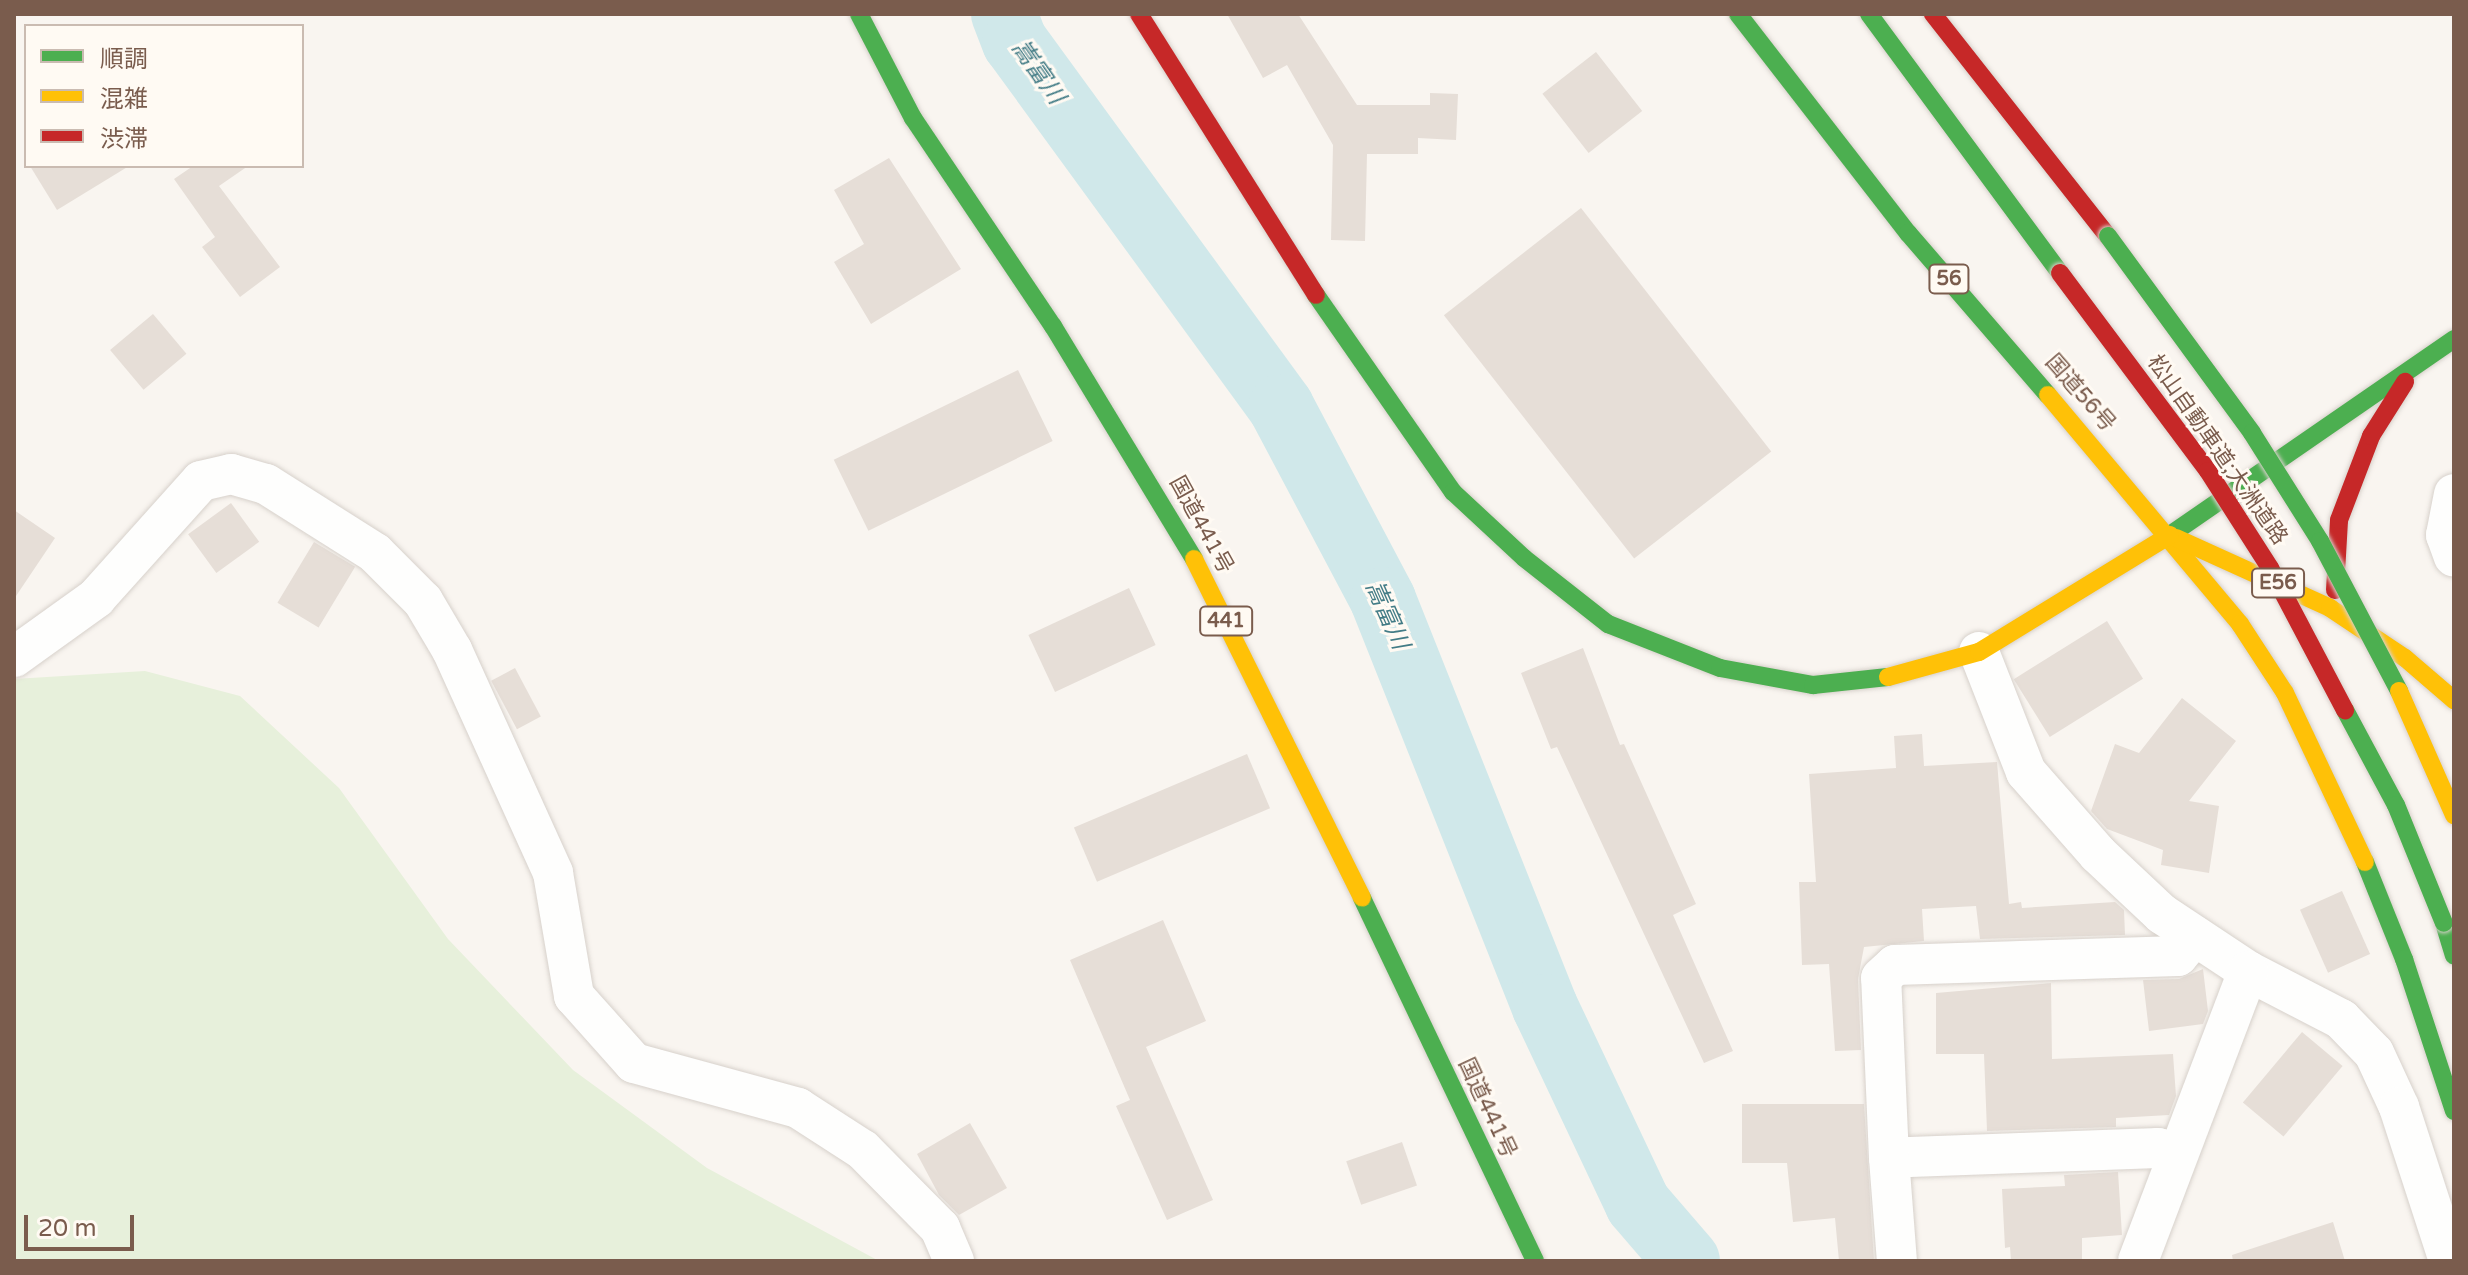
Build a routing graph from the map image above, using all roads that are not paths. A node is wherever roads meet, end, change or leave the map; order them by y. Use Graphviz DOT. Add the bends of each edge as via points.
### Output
graph roads {
  1 [pos="859,14"];
  2 [pos="1139,14"];
  3 [pos="1738,14"];
  4 [pos="1869,14"];
  5 [pos="1933,14"];
  6 [pos="2454,339"];
  7 [pos="2414,367"];
  8 [pos="2454,494"];
  9 [pos="2170,535"];
  10 [pos="2454,557"];
  11 [pos="2345,618"];
  12 [pos="1979,652"];
  13 [pos="14,657"];
  14 [pos="2454,700"];
  15 [pos="2454,815"];
  16 [pos="2195,936"];
  17 [pos="2454,956"];
  18 [pos="2248,971"];
  19 [pos="2454,1111"];
  20 [pos="2178,1153"];
  21 [pos="1889,1158"];
  22 [pos="954,1261"];
  23 [pos="1535,1261"];
  24 [pos="1897,1261"];
  25 [pos="2138,1261"];
  26 [pos="2449,1261"];
  1 -- 23 [label="main road, 国道441号 / 441" via="913,118 1053,326 1177,526 1283,733"];
  2 -- 12 [label="main road" via="1343,337 1453,492 1524,558 1608,624 1720,668 1813,685 1890,677"];
  3 -- 9 [label="main road, 国道56号 / 56" via="1908,233"];
  4 -- 17 [label="main road, 松山自動車道;大洲道路 / E56, bridge" via="2208,471 2270,568 2396,805"];
  5 -- 15 [label="main road, 松山自動車道;大洲道路 / E56, bridge" via="2108,236 2252,433 2320,541 2389,669"];
  6 -- 7 [label="main road"];
  7 -- 9 [label="main road"];
  7 -- 11 [label="main road" via="2371,436 2339,520 2334,588"];
  8 -- 10 [label="street" via="2446,535"];
  9 -- 11 [label="main road"];
  9 -- 12 [label="main road"];
  9 -- 19 [label="main road, 国道56号" via="2240,624 2285,693 2364,860 2404,959"];
  11 -- 14 [label="main road"];
  12 -- 16 [label="street" via="2026,772 2098,854 2162,914"];
  13 -- 22 [label="street" via="96,598 201,481 231,474 266,484 375,553 423,601 452,650 553,873 574,996 634,1063 798,1108 863,1150 940,1228"];
  16 -- 18 [label="street"];
  16 -- 21 [label="street" via="2178,956 1895,965 1881,978"];
  18 -- 20 [label="street"];
  18 -- 26 [label="street" via="2341,1019 2374,1053 2399,1107"];
  20 -- 21 [label="street" via="2158,1148"];
  20 -- 25 [label="street"];
  21 -- 24 [label="street"];
}
